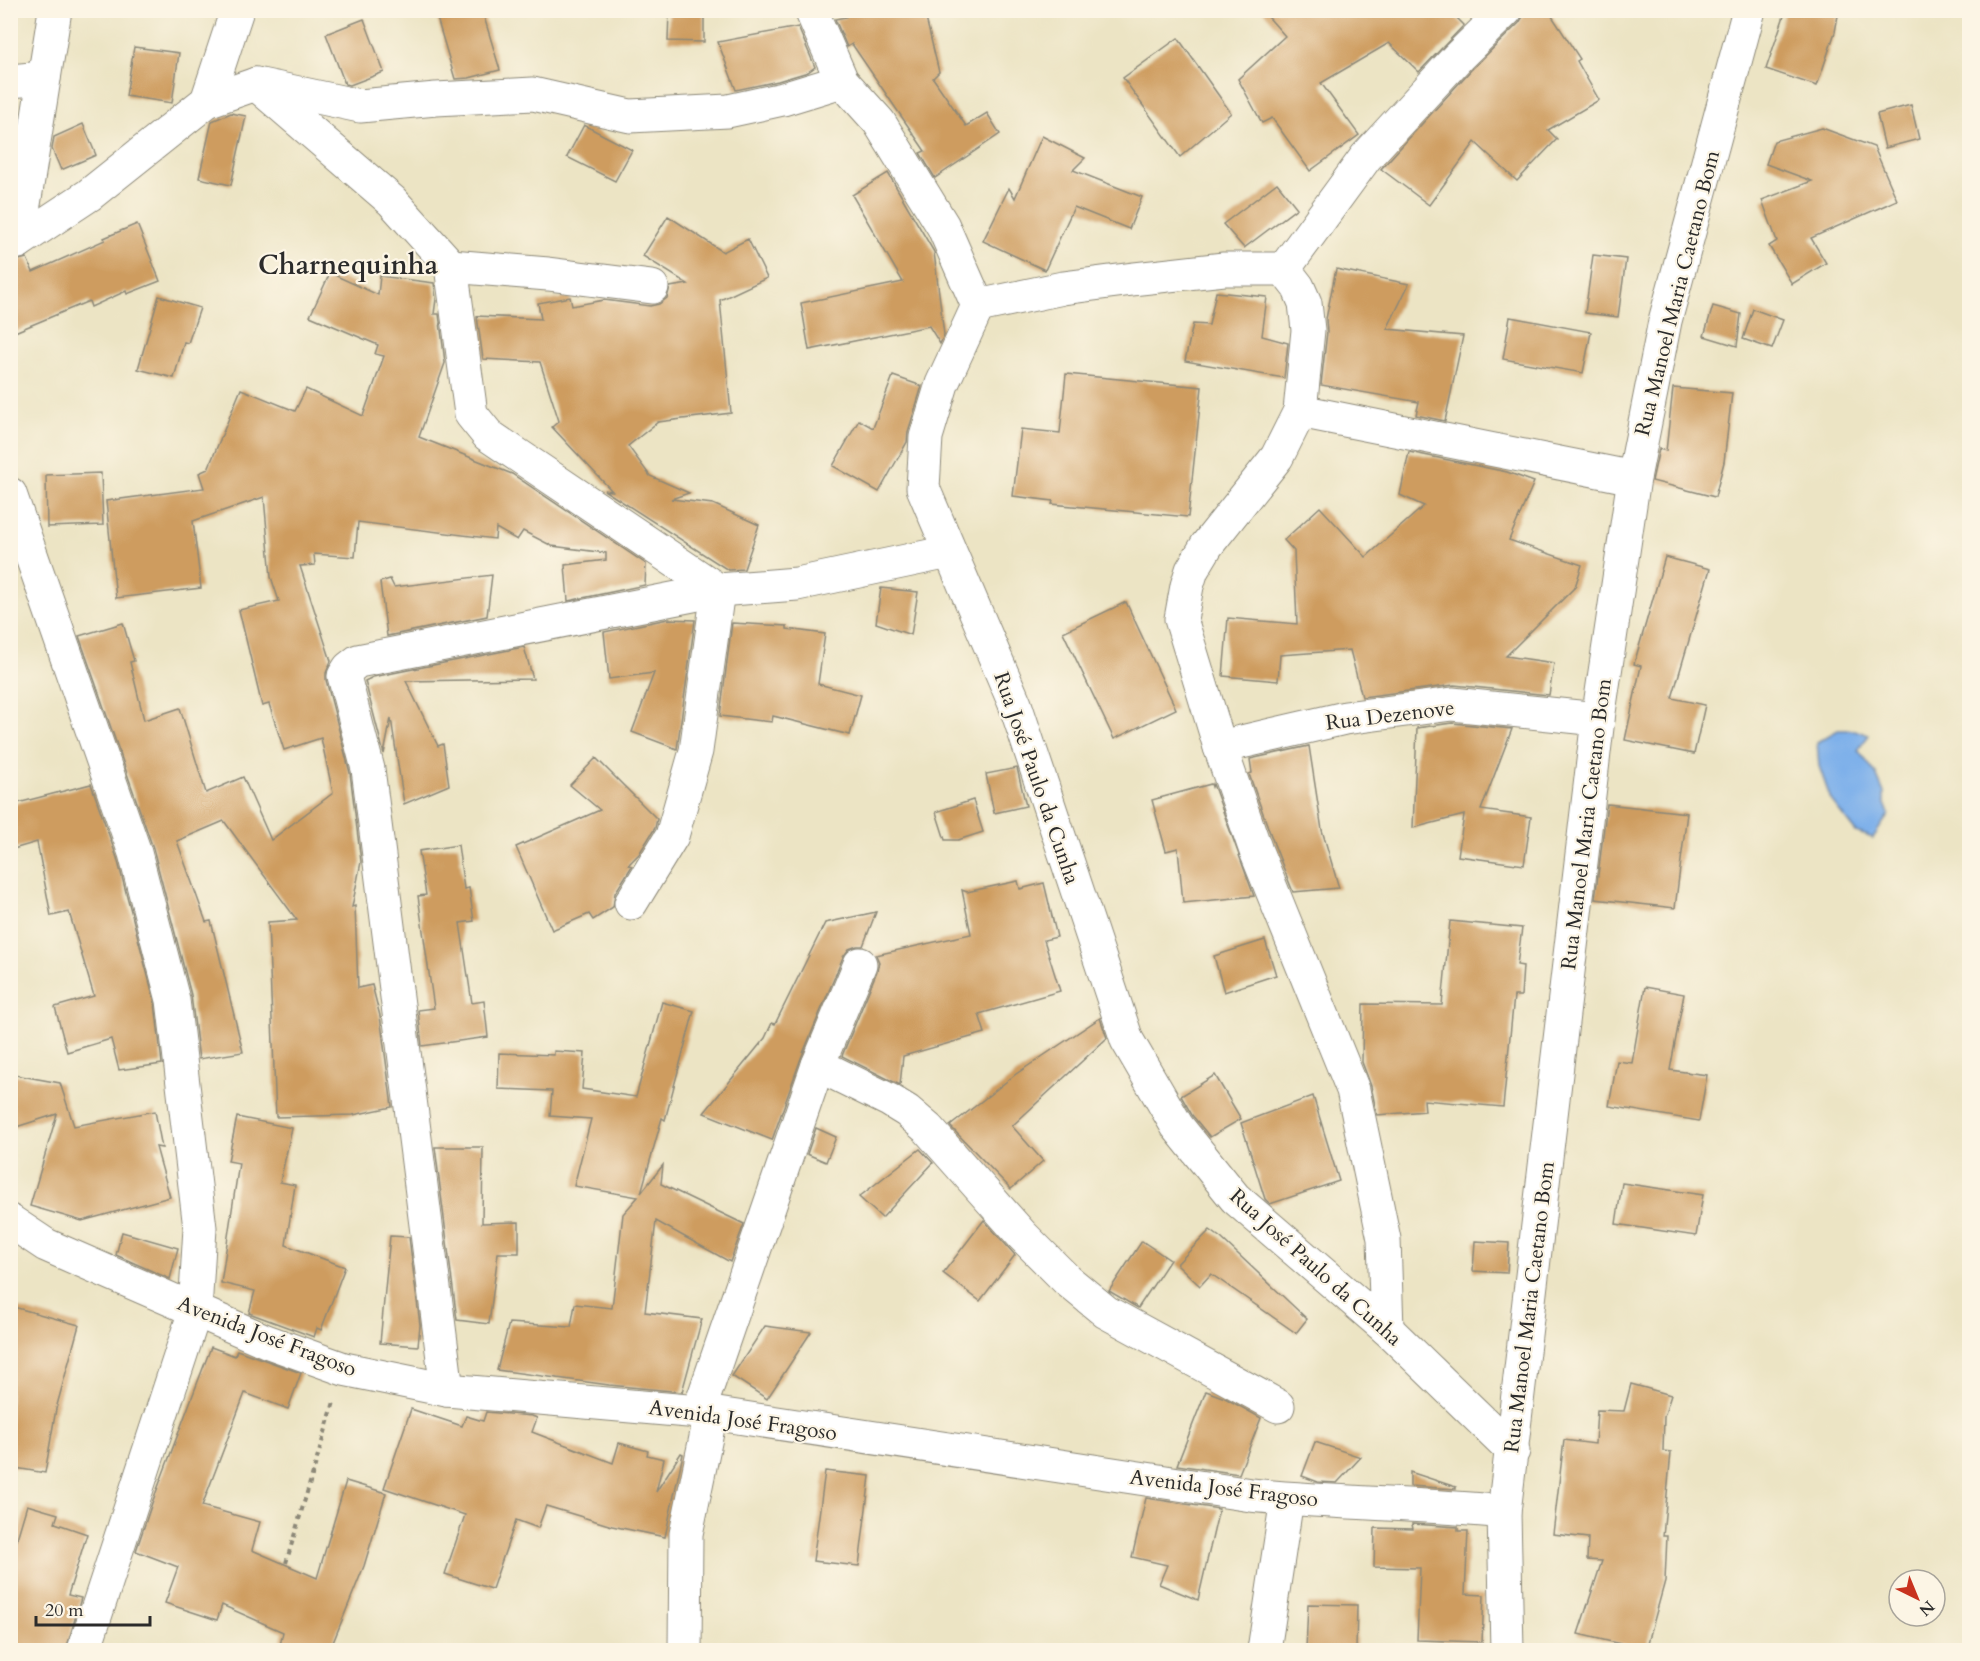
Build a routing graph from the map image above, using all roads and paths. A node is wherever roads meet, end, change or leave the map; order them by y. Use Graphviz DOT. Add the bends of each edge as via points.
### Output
graph roads {
  1 [pos="55,10"];
  2 [pos="237,10"];
  3 [pos="811,10"];
  4 [pos="1506,10"];
  5 [pos="1749,10"];
  6 [pos="44,78"];
  7 [pos="10,81"];
  8 [pos="842,81"];
  9 [pos="255,84"];
  10 [pos="207,101"];
  11 [pos="14,243"];
  12 [pos="451,266"];
  13 [pos="1284,269"];
  14 [pos="652,287"];
  15 [pos="978,306"];
  16 [pos="1300,411"];
  17 [pos="1634,478"];
  18 [pos="10,494"];
  19 [pos="949,552"];
  20 [pos="718,590"];
  21 [pos="1598,719"];
  22 [pos="1220,747"];
  23 [pos="631,903"];
  24 [pos="860,964"];
  25 [pos="818,1065"];
  26 [pos="10,1221"];
  27 [pos="195,1311"];
  28 [pos="1387,1329"];
  29 [pos="344,1369"];
  30 [pos="447,1390"];
  31 [pos="1278,1406"];
  32 [pos="705,1412"];
  33 [pos="1513,1451"];
  34 [pos="1287,1499"];
  35 [pos="1504,1512"];
  36 [pos="286,1563"];
  37 [pos="84,1650"];
  38 [pos="685,1650"];
  39 [pos="1264,1650"];
  40 [pos="1508,1650"];
  1 -- 6 [label="street"];
  2 -- 10 [label="street"];
  3 -- 8 [label="street"];
  4 -- 13 [label="street" via="1365,158"];
  5 -- 17 [label="street, Rua Manoel Maria Caetano Bom" via="1665,321"];
  6 -- 7 [label="street"];
  6 -- 11 [label="street"];
  8 -- 9 [label="street" via="728,111 630,116 533,94 360,106"];
  8 -- 15 [label="street" via="879,122 944,226"];
  9 -- 10 [label="street"];
  9 -- 12 [label="street" via="392,201"];
  10 -- 11 [label="street" via="89,195"];
  12 -- 14 [label="street"];
  12 -- 20 [label="street" via="471,414 488,435"];
  13 -- 15 [label="street" via="1133,279 1063,288"];
  13 -- 16 [label="street" via="1305,303 1308,330"];
  15 -- 19 [label="street, Rua José Paulo da Cunha" via="942,384 926,437 923,488"];
  16 -- 17 [label="street"];
  16 -- 22 [label="street" via="1277,457 1207,545 1186,586 1181,619"];
  17 -- 21 [label="street, Rua Manoel Maria Caetano Bom"];
  18 -- 27 [label="street" via="135,853 173,1000 200,1228"];
  19 -- 20 [label="street" via="797,585"];
  19 -- 28 [label="street, Rua José Paulo da Cunha" via="1015,704 1127,1040 1177,1126 1235,1198"];
  20 -- 23 [label="street" via="696,751 672,836"];
  20 -- 30 [label="street" via="358,661 344,676 368,769"];
  21 -- 22 [label="street, Rua Dezenove" via="1452,704 1345,718"];
  21 -- 33 [label="street, Rua Manoel Maria Caetano Bom"];
  22 -- 28 [label="street" via="1256,850 1353,1090 1384,1239"];
  24 -- 25 [label="street"];
  25 -- 31 [label="street" via="889,1100 914,1117 1037,1250 1106,1312"];
  25 -- 32 [label="street"];
  26 -- 27 [label="street, Avenida José Fragoso" via="46,1245"];
  27 -- 29 [label="street, Avenida José Fragoso"];
  27 -- 37 [label="street"];
  28 -- 33 [label="street, Rua José Paulo da Cunha"];
  29 -- 30 [label="street, Avenida José Fragoso"];
  29 -- 36 [label="path"];
  30 -- 32 [label="street, Avenida José Fragoso"];
  32 -- 34 [label="street, Avenida José Fragoso"];
  32 -- 38 [label="street" via="686,1534"];
  33 -- 35 [label="street, Rua Manoel Maria Caetano Bom"];
  34 -- 35 [label="street, Avenida José Fragoso"];
  34 -- 39 [label="street"];
  35 -- 40 [label="street, Rua Manoel Maria Caetano Bom"];
}
